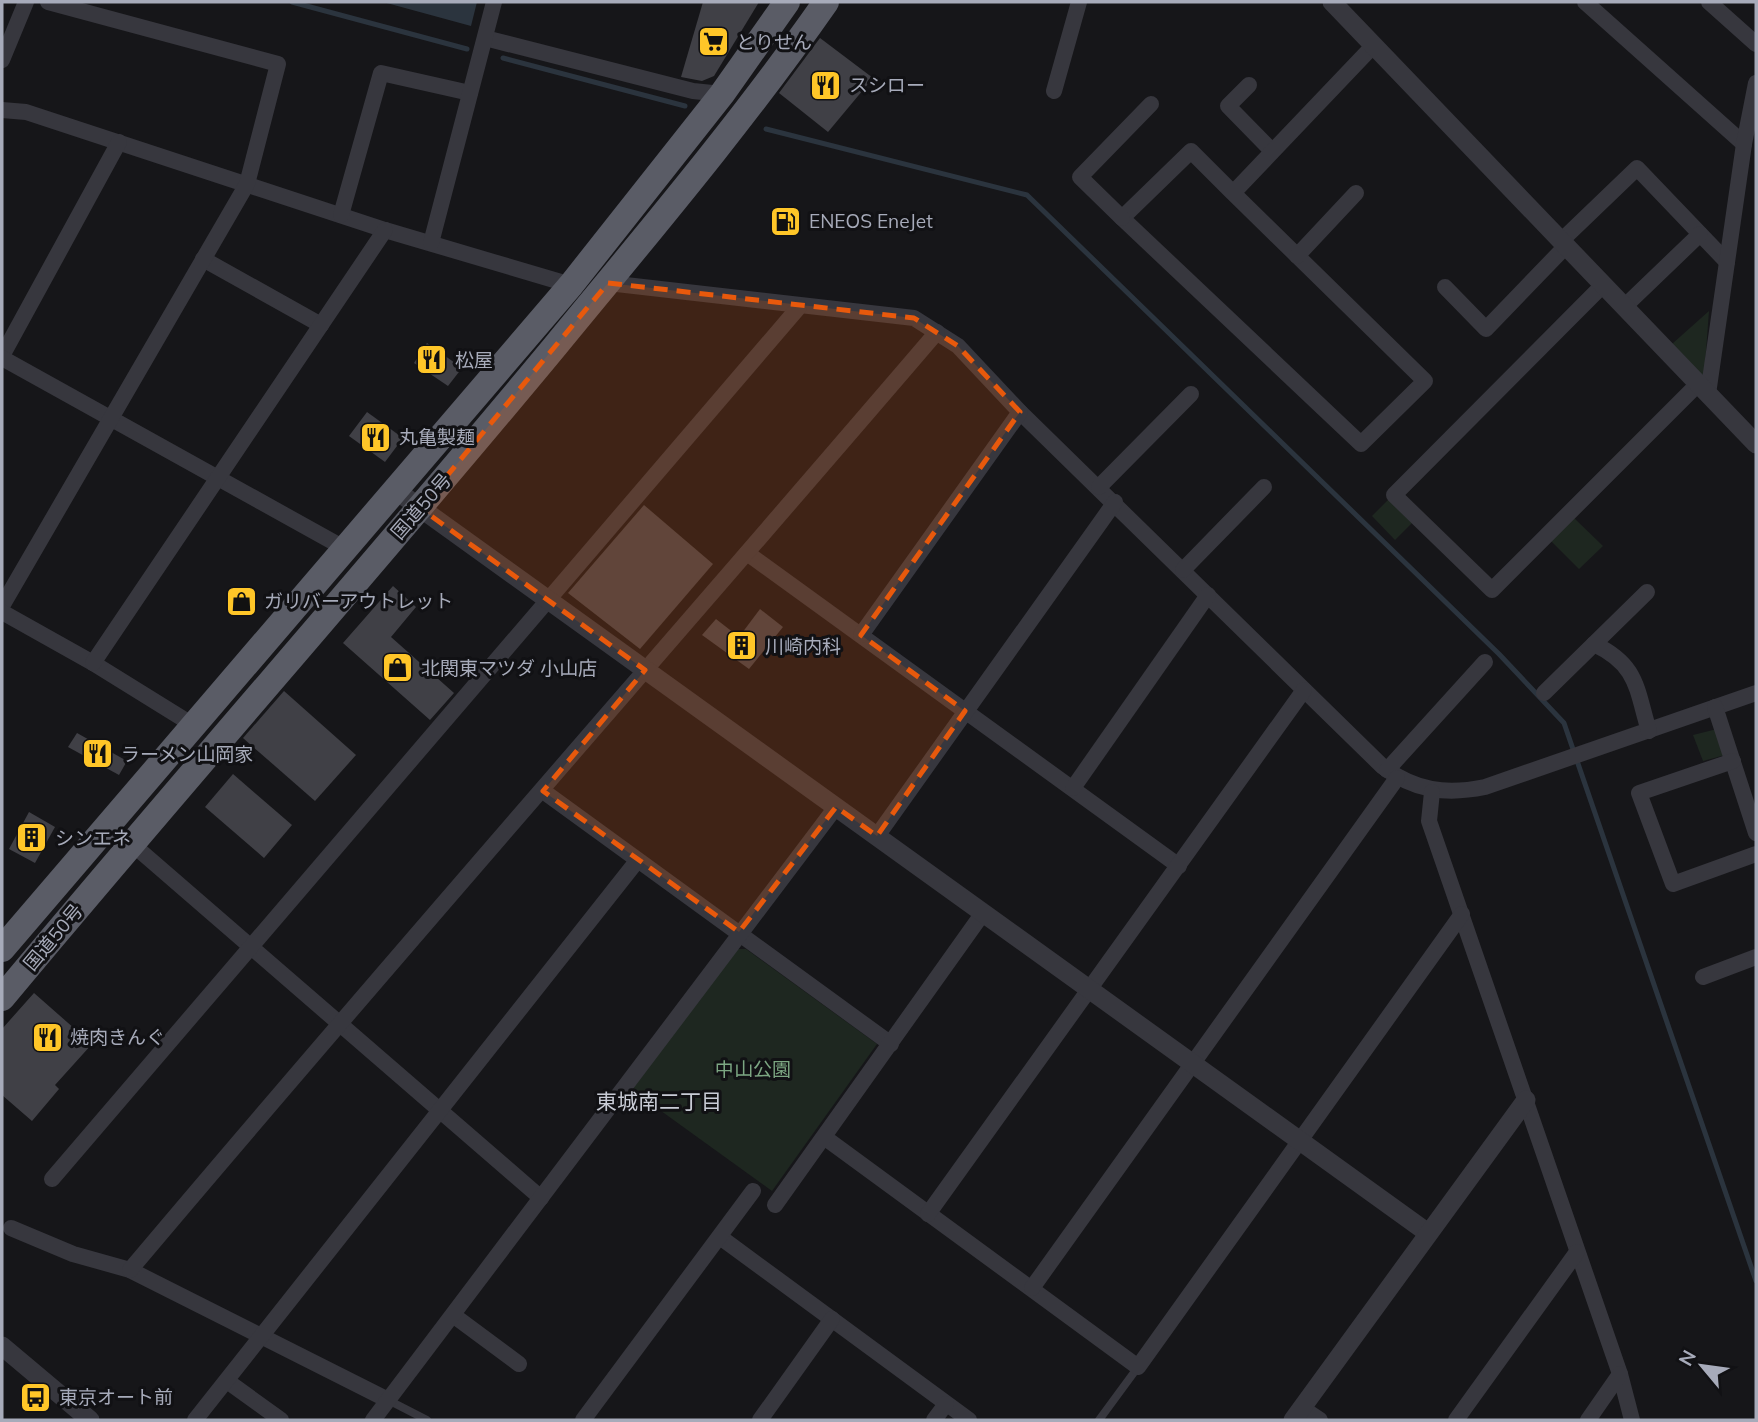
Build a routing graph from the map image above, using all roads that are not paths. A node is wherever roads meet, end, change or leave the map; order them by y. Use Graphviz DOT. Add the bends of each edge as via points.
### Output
graph roads {
  1 [pos="26,2"];
  2 [pos="48,2"];
  3 [pos="494,2"];
  4 [pos="787,2"];
  5 [pos="826,2"];
  6 [pos="1079,2"];
  7 [pos="1332,2"];
  8 [pos="1585,2"];
  9 [pos="1709,2"];
  10 [pos="485,38"];
  11 [pos="1756,44"];
  12 [pos="1374,45"];
  13 [pos="2,60"];
  14 [pos="1756,83"];
  15 [pos="1249,85"];
  16 [pos="1054,91"];
  17 [pos="470,93"];
  18 [pos="722,94"];
  19 [pos="1151,104"];
  20 [pos="2,110"];
  21 [pos="1751,128"];
  22 [pos="119,142"];
  23 [pos="1744,144"];
  24 [pos="1272,151"];
  25 [pos="247,184"];
  26 [pos="1233,192"];
  27 [pos="1356,193"];
  28 [pos="341,215"];
  29 [pos="1122,218"];
  30 [pos="385,230"];
  31 [pos="1700,234"];
  32 [pos="431,243"];
  33 [pos="1564,243"];
  34 [pos="1297,256"];
  35 [pos="204,259"];
  36 [pos="1727,262"];
  37 [pos="608,283"];
  38 [pos="571,285"];
  39 [pos="1604,285"];
  40 [pos="1445,287"];
  41 [pos="799,307"];
  42 [pos="1624,307"];
  43 [pos="321,326"];
  44 [pos="937,332"];
  45 [pos="2,357"];
  46 [pos="1703,389"];
  47 [pos="1191,394"];
  48 [pos="1020,412"];
  49 [pos="111,419"];
  50 [pos="1756,444"];
  51 [pos="218,480"];
  52 [pos="1100,487"];
  53 [pos="1264,487"];
  54 [pos="394,489"];
  55 [pos="1115,502"];
  56 [pos="420,508"];
  57 [pos="344,548"];
  58 [pos="747,553"];
  59 [pos="1183,570"];
  60 [pos="1647,592"];
  61 [pos="1208,595"];
  62 [pos="550,599"];
  63 [pos="2,606"];
  64 [pos="2,612"];
  65 [pos="860,635"];
  66 [pos="1594,644"];
  67 [pos="1485,662"];
  68 [pos="93,663"];
  69 [pos="645,670"];
  70 [pos="1304,690"];
  71 [pos="1544,693"];
  72 [pos="1756,693"];
  73 [pos="1716,708"];
  74 [pos="965,712"];
  75 [pos="193,725"];
  76 [pos="1649,731"];
  77 [pos="1733,761"];
  78 [pos="1392,774"];
  79 [pos="1073,788"];
  80 [pos="543,791"];
  81 [pos="1432,792"];
  82 [pos="836,807"];
  83 [pos="1756,833"];
  84 [pos="877,836"];
  85 [pos="131,843"];
  86 [pos="1756,854"];
  87 [pos="637,861"];
  88 [pos="1179,866"];
  89 [pos="983,913"];
  90 [pos="1462,914"];
  91 [pos="739,932"];
  92 [pos="7,936"];
  93 [pos="249,947"];
  94 [pos="1756,957"];
  95 [pos="1703,977"];
  96 [pos="1090,990"];
  97 [pos="2,998"];
  98 [pos="338,1023"];
  99 [pos="891,1044"];
  100 [pos="1193,1064"];
  101 [pos="1526,1100"];
  102 [pos="441,1113"];
  103 [pos="824,1138"];
  104 [pos="1300,1142"];
  105 [pos="51,1179"];
  106 [pos="753,1191"];
  107 [pos="541,1198"];
  108 [pos="775,1205"];
  109 [pos="928,1214"];
  110 [pos="6,1225"];
  111 [pos="1428,1233"];
  112 [pos="720,1237"];
  113 [pos="1577,1252"];
  114 [pos="130,1270"];
  115 [pos="1032,1288"];
  116 [pos="453,1315"];
  117 [pos="832,1318"];
  118 [pos="262,1337"];
  119 [pos="2,1346"];
  120 [pos="519,1364"];
  121 [pos="1138,1367"];
  122 [pos="1620,1374"];
  123 [pos="227,1381"];
  124 [pos="388,1399"];
  125 [pos="946,1404"];
  126 [pos="1298,1414"];
  127 [pos="90,1420"];
  128 [pos="195,1420"];
  129 [pos="281,1420"];
  130 [pos="373,1420"];
  131 [pos="427,1420"];
  132 [pos="583,1420"];
  133 [pos="760,1420"];
  134 [pos="934,1420"];
  135 [pos="969,1420"];
  136 [pos="1099,1420"];
  137 [pos="1320,1420"];
  138 [pos="1456,1420"];
  139 [pos="1588,1420"];
  140 [pos="1632,1420"];
  1 -- 13 [label="street"];
  2 -- 25 [label="street" via="278,64"];
  3 -- 10 [label="street"];
  4 -- 18 [label="highway, 国道50号"];
  5 -- 37 [label="highway, 国道50号"];
  6 -- 16 [label="street"];
  7 -- 12 [label="street"];
  8 -- 23 [label="street"];
  9 -- 11 [label="street"];
  10 -- 17 [label="street"];
  10 -- 18 [label="street"];
  12 -- 24 [label="street"];
  12 -- 33 [label="street"];
  14 -- 21 [label="street"];
  15 -- 24 [label="street" via="1228,106"];
  17 -- 28 [label="street" via="381,73"];
  17 -- 32 [label="street"];
  18 -- 38 [label="highway, 国道50号"];
  19 -- 29 [label="street" via="1080,177"];
  20 -- 22 [label="street" via="26,112"];
  21 -- 23 [label="street"];
  22 -- 25 [label="street"];
  22 -- 45 [label="street"];
  23 -- 36 [label="street"];
  24 -- 26 [label="street"];
  25 -- 28 [label="street"];
  25 -- 35 [label="street"];
  26 -- 29 [label="street" via="1191,151"];
  26 -- 34 [label="street"];
  27 -- 34 [label="street"];
  28 -- 30 [label="street"];
  29 -- 34 [label="street" via="1361,444 1425,381"];
  30 -- 32 [label="street"];
  30 -- 43 [label="street"];
  31 -- 33 [label="street" via="1637,168"];
  31 -- 36 [label="street"];
  31 -- 42 [label="street"];
  32 -- 38 [label="street"];
  33 -- 39 [label="street"];
  33 -- 40 [label="street" via="1486,329"];
  35 -- 43 [label="street"];
  35 -- 49 [label="street"];
  36 -- 46 [label="street"];
  37 -- 41 [label="street"];
  37 -- 56 [label="highway, 国道50号"];
  38 -- 54 [label="highway, 国道50号"];
  39 -- 42 [label="street"];
  39 -- 46 [label="street" via="1394,495 1492,590"];
  41 -- 44 [label="street" via="914,318"];
  41 -- 62 [label="street"];
  42 -- 46 [label="street"];
  43 -- 51 [label="street"];
  44 -- 48 [label="street" via="958,346"];
  44 -- 58 [label="street"];
  45 -- 49 [label="street"];
  46 -- 50 [label="street"];
  47 -- 52 [label="street"];
  48 -- 52 [label="street"];
  48 -- 65 [label="street"];
  49 -- 51 [label="street"];
  49 -- 63 [label="street"];
  51 -- 57 [label="street"];
  51 -- 68 [label="street"];
  52 -- 55 [label="street"];
  53 -- 59 [label="street"];
  54 -- 56 [label="street"];
  54 -- 57 [label="highway, 国道50号"];
  55 -- 59 [label="street"];
  55 -- 74 [label="street"];
  56 -- 62 [label="street"];
  56 -- 85 [label="highway, 国道50号"];
  57 -- 75 [label="highway, 国道50号"];
  58 -- 65 [label="street"];
  58 -- 69 [label="street"];
  59 -- 61 [label="street"];
  60 -- 66 [label="street"];
  61 -- 70 [label="street"];
  61 -- 79 [label="street"];
  62 -- 69 [label="street"];
  62 -- 93 [label="street"];
  64 -- 68 [label="street"];
  65 -- 74 [label="street"];
  66 -- 71 [label="street"];
  66 -- 76 [label="street" via="1629,667"];
  67 -- 78 [label="street"];
  68 -- 75 [label="street"];
  69 -- 80 [label="street"];
  69 -- 82 [label="street"];
  70 -- 78 [label="street"];
  70 -- 88 [label="street"];
  72 -- 73 [label="street"];
  73 -- 76 [label="street"];
  73 -- 77 [label="street"];
  74 -- 79 [label="street"];
  74 -- 84 [label="street"];
  75 -- 92 [label="highway, 国道50号"];
  76 -- 81 [label="street" via="1485,787"];
  77 -- 83 [label="street"];
  77 -- 86 [label="street" via="1639,793 1673,884"];
  78 -- 81 [label="street"];
  78 -- 100 [label="street"];
  79 -- 88 [label="street"];
  80 -- 87 [label="street"];
  80 -- 98 [label="street"];
  81 -- 90 [label="street" via="1429,821"];
  82 -- 84 [label="street"];
  82 -- 91 [label="street"];
  84 -- 89 [label="street"];
  85 -- 93 [label="street"];
  85 -- 97 [label="highway, 国道50号"];
  87 -- 91 [label="street"];
  87 -- 102 [label="street"];
  88 -- 96 [label="street"];
  89 -- 96 [label="street"];
  89 -- 99 [label="street"];
  90 -- 101 [label="street"];
  90 -- 104 [label="street"];
  91 -- 99 [label="street"];
  91 -- 107 [label="street"];
  93 -- 98 [label="street"];
  93 -- 105 [label="street"];
  94 -- 95 [label="street"];
  96 -- 100 [label="street"];
  96 -- 109 [label="street"];
  98 -- 102 [label="street"];
  98 -- 114 [label="street"];
  99 -- 103 [label="street"];
  100 -- 104 [label="street"];
  100 -- 115 [label="street"];
  101 -- 111 [label="street"];
  101 -- 113 [label="street"];
  102 -- 107 [label="street"];
  102 -- 118 [label="street"];
  103 -- 108 [label="street"];
  103 -- 109 [label="street"];
  104 -- 111 [label="street"];
  104 -- 121 [label="street"];
  106 -- 112 [label="street"];
  107 -- 116 [label="street"];
  109 -- 115 [label="street"];
  110 -- 114 [label="street" via="73,1254"];
  111 -- 126 [label="street"];
  112 -- 117 [label="street"];
  112 -- 132 [label="street"];
  113 -- 122 [label="street"];
  113 -- 138 [label="street"];
  114 -- 118 [label="street"];
  115 -- 121 [label="street"];
  116 -- 120 [label="street"];
  116 -- 124 [label="street"];
  117 -- 125 [label="street"];
  117 -- 133 [label="street"];
  118 -- 123 [label="street"];
  118 -- 124 [label="street"];
  119 -- 127 [label="street"];
  121 -- 136 [label="lane"];
  122 -- 139 [label="street"];
  122 -- 140 [label="street"];
  123 -- 128 [label="street"];
  123 -- 129 [label="street"];
  124 -- 130 [label="street"];
  124 -- 131 [label="lane"];
  125 -- 134 [label="street"];
  125 -- 135 [label="street"];
  126 -- 137 [label="street"];
}
